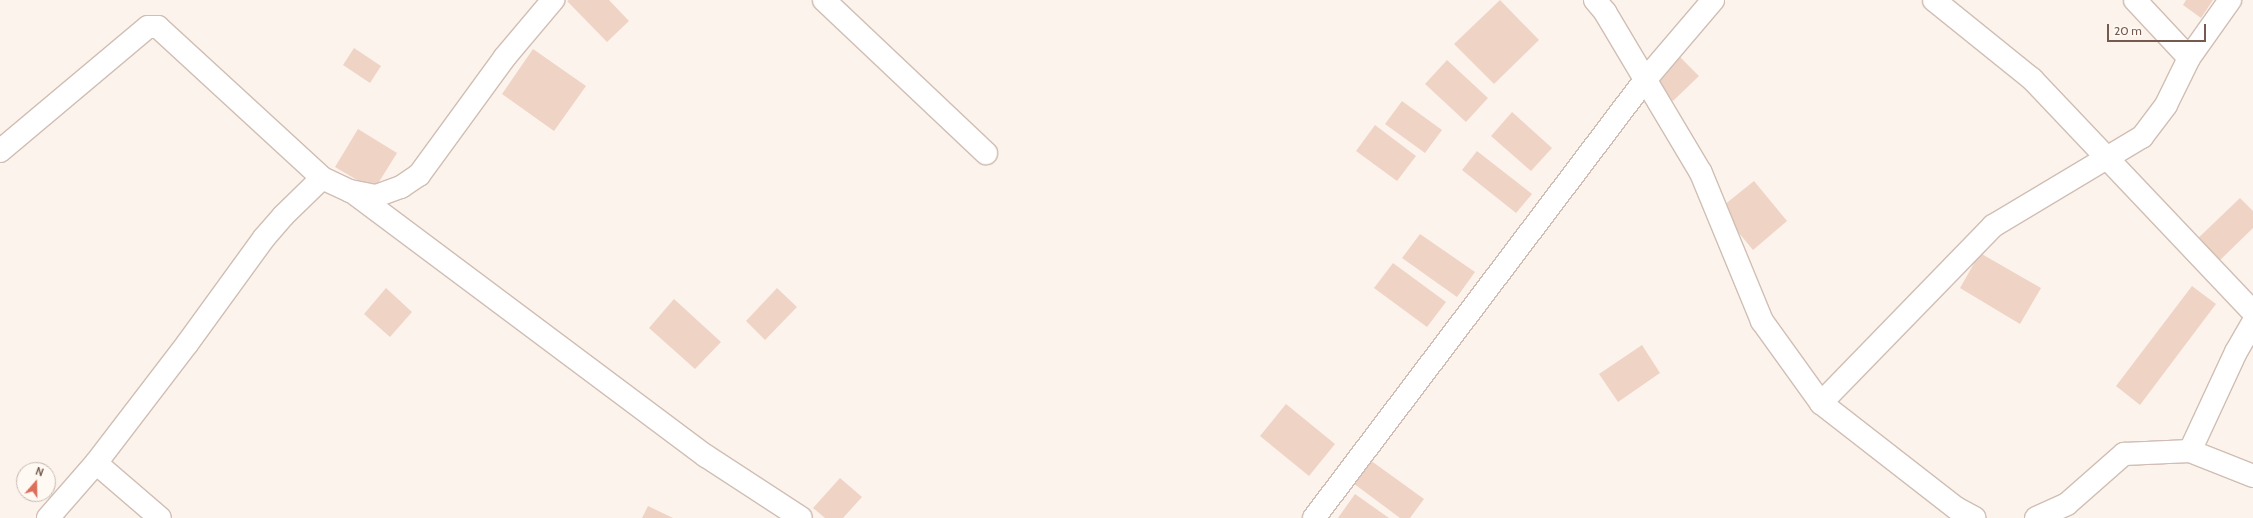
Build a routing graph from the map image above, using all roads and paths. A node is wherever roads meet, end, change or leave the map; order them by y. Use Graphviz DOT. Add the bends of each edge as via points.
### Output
graph roads {
  1 [pos="553,0"];
  2 [pos="824,0"];
  3 [pos="1595,0"];
  4 [pos="1713,0"];
  5 [pos="1934,0"];
  6 [pos="2135,0"];
  7 [pos="2230,0"];
  8 [pos="2189,58"];
  9 [pos="1645,80"];
  10 [pos="0,151"];
  11 [pos="986,153"];
  12 [pos="2108,157"];
  13 [pos="322,178"];
  14 [pos="350,191"];
  15 [pos="2253,312"];
  16 [pos="2253,323"];
  17 [pos="1820,403"];
  18 [pos="2190,451"];
  19 [pos="96,463"];
  20 [pos="2253,476"];
  21 [pos="48,518"];
  22 [pos="160,518"];
  23 [pos="801,518"];
  24 [pos="1314,518"];
  25 [pos="1975,518"];
  26 [pos="2036,518"];
  1 -- 14 [label="street" via="505,57 419,175 401,187 376,196"];
  2 -- 11 [label="street"];
  3 -- 9 [label="street" via="1605,12"];
  4 -- 9 [label="street"];
  5 -- 12 [label="street" via="2032,79"];
  6 -- 8 [label="street"];
  7 -- 8 [label="street"];
  8 -- 12 [label="street" via="2166,105 2142,136"];
  9 -- 17 [label="street" via="1701,173 1762,321"];
  9 -- 24 [label="street"];
  10 -- 13 [label="street" via="148,27 158,27"];
  12 -- 15 [label="street"];
  12 -- 17 [label="street" via="1993,226"];
  13 -- 14 [label="street"];
  13 -- 19 [label="street" via="264,238"];
  14 -- 23 [label="street" via="706,456"];
  16 -- 18 [label="street" via="2236,352"];
  17 -- 25 [label="street" via="1956,508"];
  18 -- 20 [label="street"];
  18 -- 26 [label="street" via="2124,454 2067,504"];
  19 -- 21 [label="street"];
  19 -- 22 [label="street"];
}
